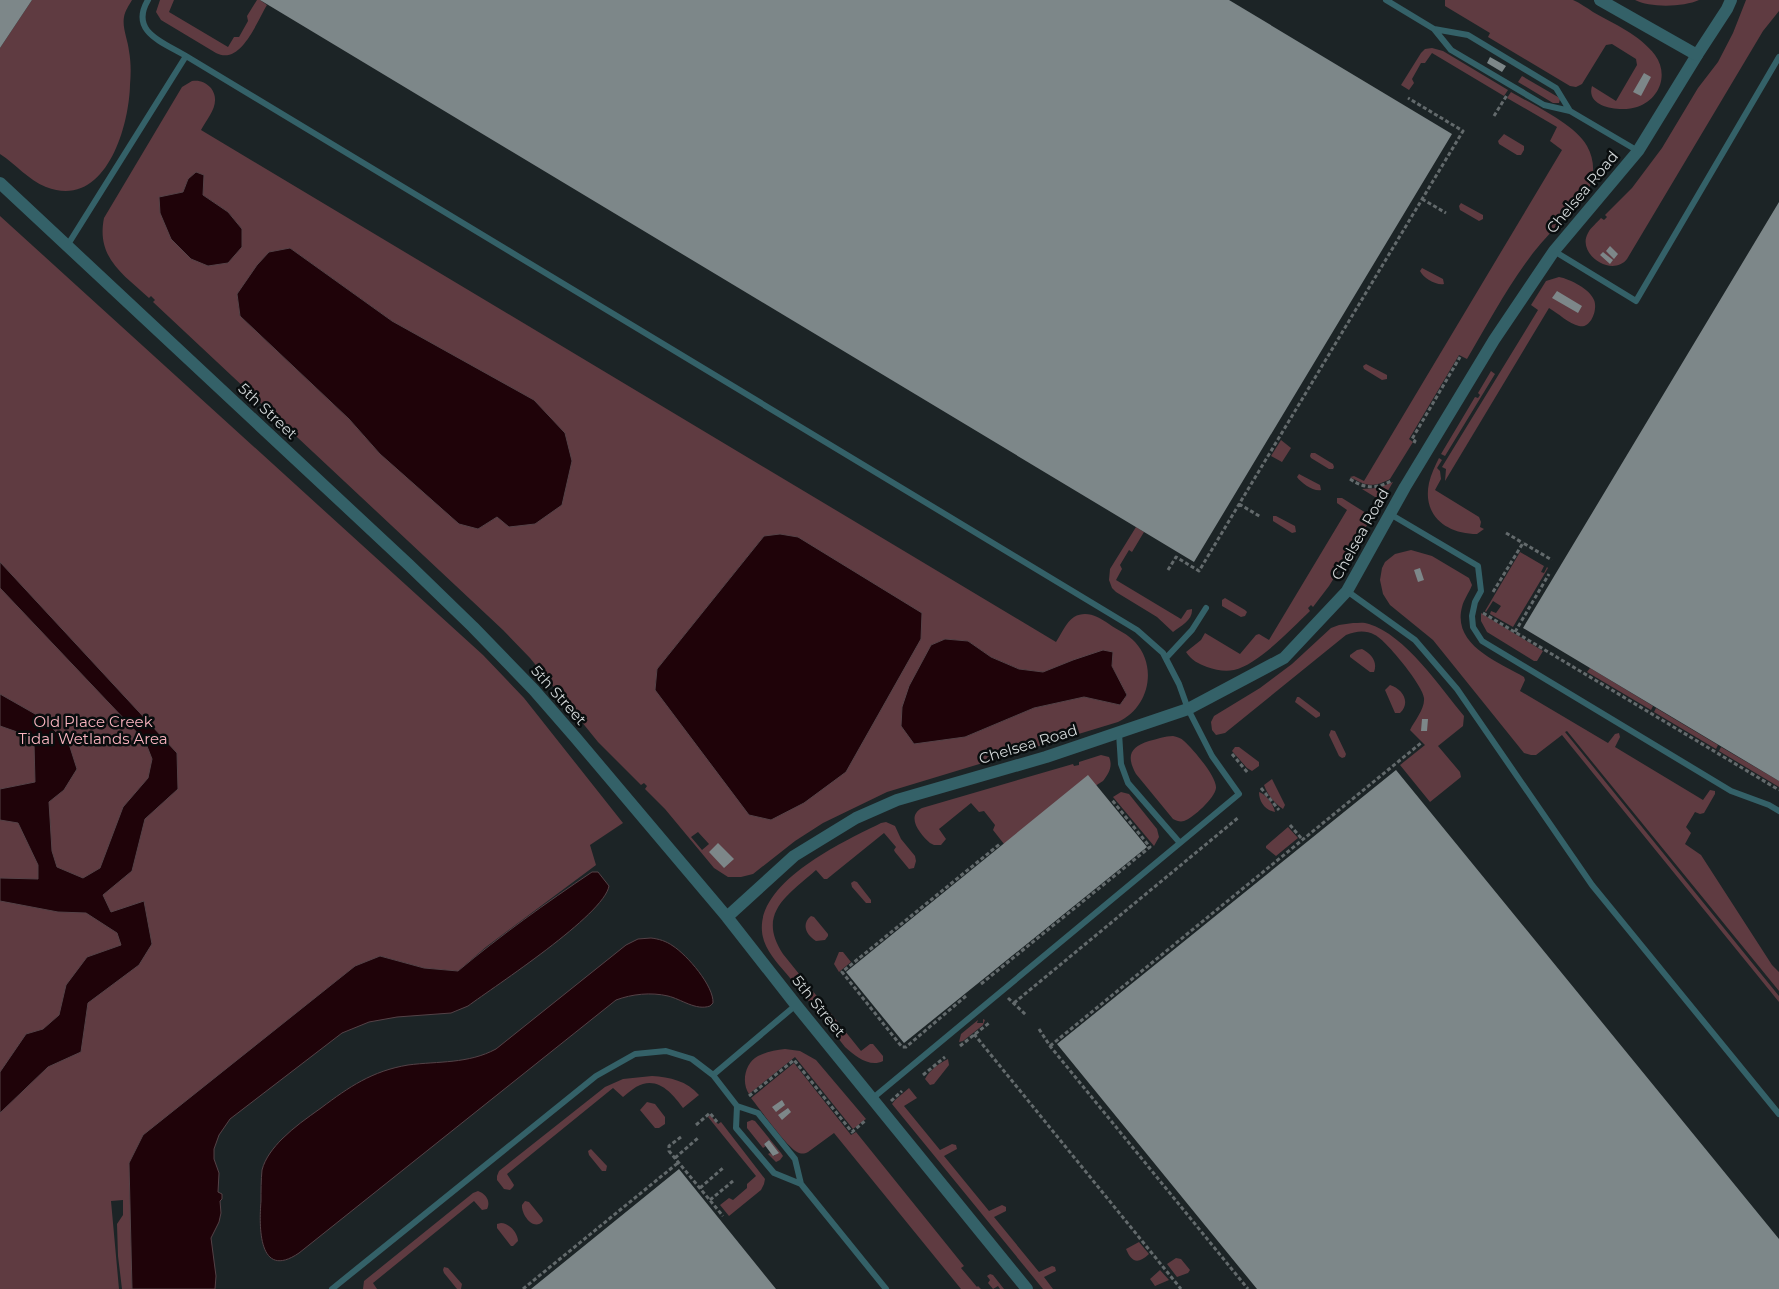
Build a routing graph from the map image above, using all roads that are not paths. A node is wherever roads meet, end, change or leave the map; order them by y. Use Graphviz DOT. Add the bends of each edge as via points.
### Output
graph roads {
  1 [pos="148,0"];
  2 [pos="1386,0"];
  3 [pos="1600,0"];
  4 [pos="1731,0"];
  5 [pos="1434,29"];
  6 [pos="1697,55"];
  7 [pos="186,56"];
  8 [pos="1779,57"];
  9 [pos="1570,111"];
  10 [pos="1638,151"];
  11 [pos="0,183"];
  12 [pos="68,246"];
  13 [pos="1554,251"];
  14 [pos="1390,514"];
  15 [pos="1347,591"];
  16 [pos="1206,608"];
  17 [pos="1166,658"];
  18 [pos="1188,709"];
  19 [pos="1118,732"];
  20 [pos="1779,810"];
  21 [pos="1180,843"];
  22 [pos="727,917"];
  23 [pos="796,1005"];
  24 [pos="713,1075"];
  25 [pos="873,1098"];
  26 [pos="737,1106"];
  27 [pos="1779,1114"];
  28 [pos="801,1184"];
  29 [pos="332,1289"];
  30 [pos="886,1289"];
  31 [pos="1027,1289"];
  1 -- 7 [label="lane" via="141,17 145,28"];
  2 -- 5 [label="lane"];
  3 -- 6 [label="street"];
  4 -- 6 [label="street, Chelsea Road"];
  5 -- 9 [label="lane" via="1451,50 1544,105"];
  5 -- 9 [label="lane" via="1468,35 1556,88"];
  6 -- 10 [label="street, Chelsea Road"];
  7 -- 12 [label="lane"];
  7 -- 17 [label="lane" via="1136,630"];
  8 -- 13 [label="lane" via="1636,301"];
  9 -- 10 [label="lane"];
  10 -- 13 [label="street, Chelsea Road"];
  11 -- 12 [label="street, 5th Street"];
  12 -- 22 [label="street, 5th Street" via="410,564 473,627 534,690"];
  13 -- 14 [label="street, Chelsea Road" via="1494,340"];
  14 -- 15 [label="street, Chelsea Road"];
  14 -- 20 [label="lane" via="1478,566 1481,590 1472,616 1473,628 1482,641 1731,791"];
  15 -- 18 [label="street, Chelsea Road" via="1284,658"];
  15 -- 27 [label="lane" via="1415,640 1457,689 1592,885"];
  16 -- 17 [label="lane" via="1192,630"];
  17 -- 18 [label="lane"];
  18 -- 19 [label="street, Chelsea Road"];
  18 -- 21 [label="lane" via="1212,756 1239,794"];
  19 -- 21 [label="lane" via="1121,764 1128,783"];
  19 -- 22 [label="street, Chelsea Road" via="1046,757 898,800 856,818 794,856"];
  21 -- 25 [label="lane"];
  22 -- 23 [label="street, 5th Street"];
  23 -- 24 [label="lane"];
  23 -- 25 [label="street, 5th Street"];
  24 -- 26 [label="lane"];
  24 -- 29 [label="lane" via="692,1059 666,1052 635,1054 596,1076"];
  25 -- 31 [label="street, 5th Street"];
  26 -- 28 [label="lane" via="758,1113 795,1159"];
  26 -- 28 [label="lane" via="736,1128 774,1173"];
  28 -- 30 [label="lane"];
}
